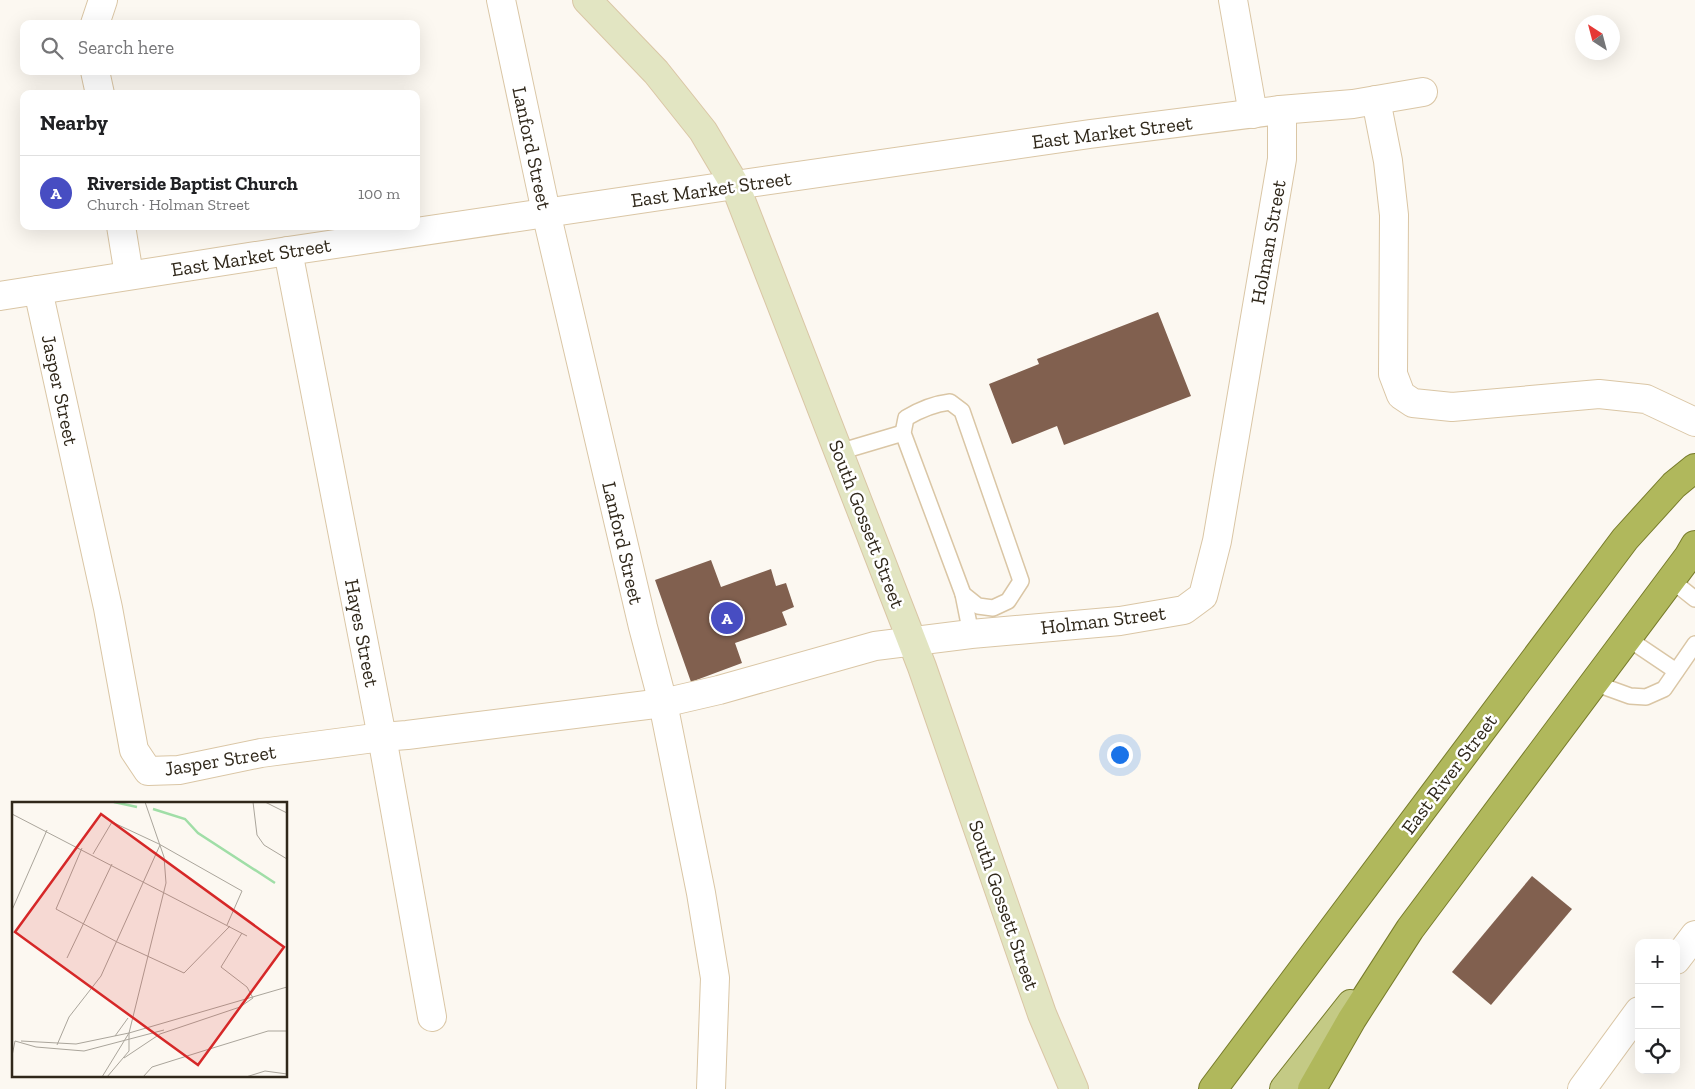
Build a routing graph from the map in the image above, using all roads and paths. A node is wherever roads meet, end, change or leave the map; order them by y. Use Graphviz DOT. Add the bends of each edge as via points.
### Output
graph roads {
  1 [pos="103,0"];
  2 [pos="501,0"];
  3 [pos="587,0"];
  4 [pos="1233,0"];
  5 [pos="96,20"];
  6 [pos="97,75"];
  7 [pos="99,90"];
  8 [pos="1423,92"];
  9 [pos="1376,100"];
  10 [pos="1280,110"];
  11 [pos="1252,114"];
  12 [pos="735,186"];
  13 [pos="546,212"];
  14 [pos="122,230"];
  15 [pos="288,250"];
  16 [pos="129,276"];
  17 [pos="38,290"];
  18 [pos="0,296"];
  19 [pos="1695,422"];
  20 [pos="903,433"];
  21 [pos="838,452"];
  22 [pos="1695,468"];
  23 [pos="1695,545"];
  24 [pos="1671,580"];
  25 [pos="963,594"];
  26 [pos="1695,598"];
  27 [pos="971,634"];
  28 [pos="1627,638"];
  29 [pos="912,642"];
  30 [pos="1695,644"];
  31 [pos="1676,672"];
  32 [pos="1594,683"];
  33 [pos="663,703"];
  34 [pos="382,737"];
  35 [pos="1410,929"];
  36 [pos="1695,935"];
  37 [pos="1680,955"];
  38 [pos="1042,1014"];
  39 [pos="1635,1016"];
  40 [pos="432,1017"];
  41 [pos="711,1089"];
  42 [pos="1060,1089"];
  43 [pos="1074,1089"];
  44 [pos="1214,1089"];
  45 [pos="1284,1089"];
  46 [pos="1312,1089"];
  47 [pos="1582,1089"];
  1 -- 5 [label="street"];
  2 -- 13 [label="street, Lanford Street"];
  3 -- 12 [label="main road, South Gossett Street" via="662,79 703,131"];
  4 -- 11 [label="street"];
  6 -- 7 [label="street"];
  8 -- 9 [label="street, East Market Street"];
  9 -- 10 [label="street, East Market Street"];
  9 -- 19 [label="street" via="1394,214 1393,374 1401,395 1413,403 1452,407 1599,394 1646,399"];
  10 -- 11 [label="street, East Market Street"];
  10 -- 27 [label="street, Holman Street" via="1282,159 1217,541 1203,596 1184,610 1120,621"];
  11 -- 12 [label="street, East Market Street" via="1090,134"];
  12 -- 13 [label="street, East Market Street"];
  12 -- 21 [label="main road, South Gossett Street"];
  13 -- 15 [label="street, East Market Street"];
  13 -- 33 [label="street, Lanford Street"];
  14 -- 16 [label="street"];
  15 -- 16 [label="street, East Market Street"];
  15 -- 34 [label="street, Hayes Street"];
  16 -- 17 [label="street, East Market Street"];
  17 -- 18 [label="street, East Market Street"];
  17 -- 34 [label="street, Jasper Street" via="108,608 134,750 148,771 179,770 261,754"];
  20 -- 21 [label="lane"];
  20 -- 25 [label="lane"];
  20 -- 25 [label="lane" via="906,418 920,409 950,402 962,411 1021,581 1008,601 993,608 978,606"];
  21 -- 29 [label="main road, South Gossett Street"];
  22 -- 44 [label="highway, East River Street" via="1674,485 1625,539"];
  23 -- 24 [label="highway"];
  24 -- 26 [label="lane"];
  24 -- 28 [label="highway"];
  25 -- 27 [label="lane"];
  27 -- 29 [label="street, Holman Street"];
  28 -- 31 [label="lane"];
  28 -- 32 [label="highway"];
  29 -- 33 [label="street, Holman Street" via="875,646"];
  29 -- 38 [label="main road, South Gossett Street"];
  30 -- 31 [label="lane"];
  31 -- 32 [label="lane" via="1664,689 1646,696 1630,696"];
  32 -- 35 [label="highway"];
  33 -- 34 [label="street, Jasper Street"];
  33 -- 41 [label="street, Lanford Street" via="715,978"];
  34 -- 40 [label="street, Hayes Street"];
  35 -- 45 [label="main road"];
  35 -- 46 [label="highway"];
  36 -- 37 [label="street"];
  38 -- 42 [label="main road"];
  38 -- 43 [label="main road, South Gossett Street"];
  39 -- 47 [label="street"];
}
